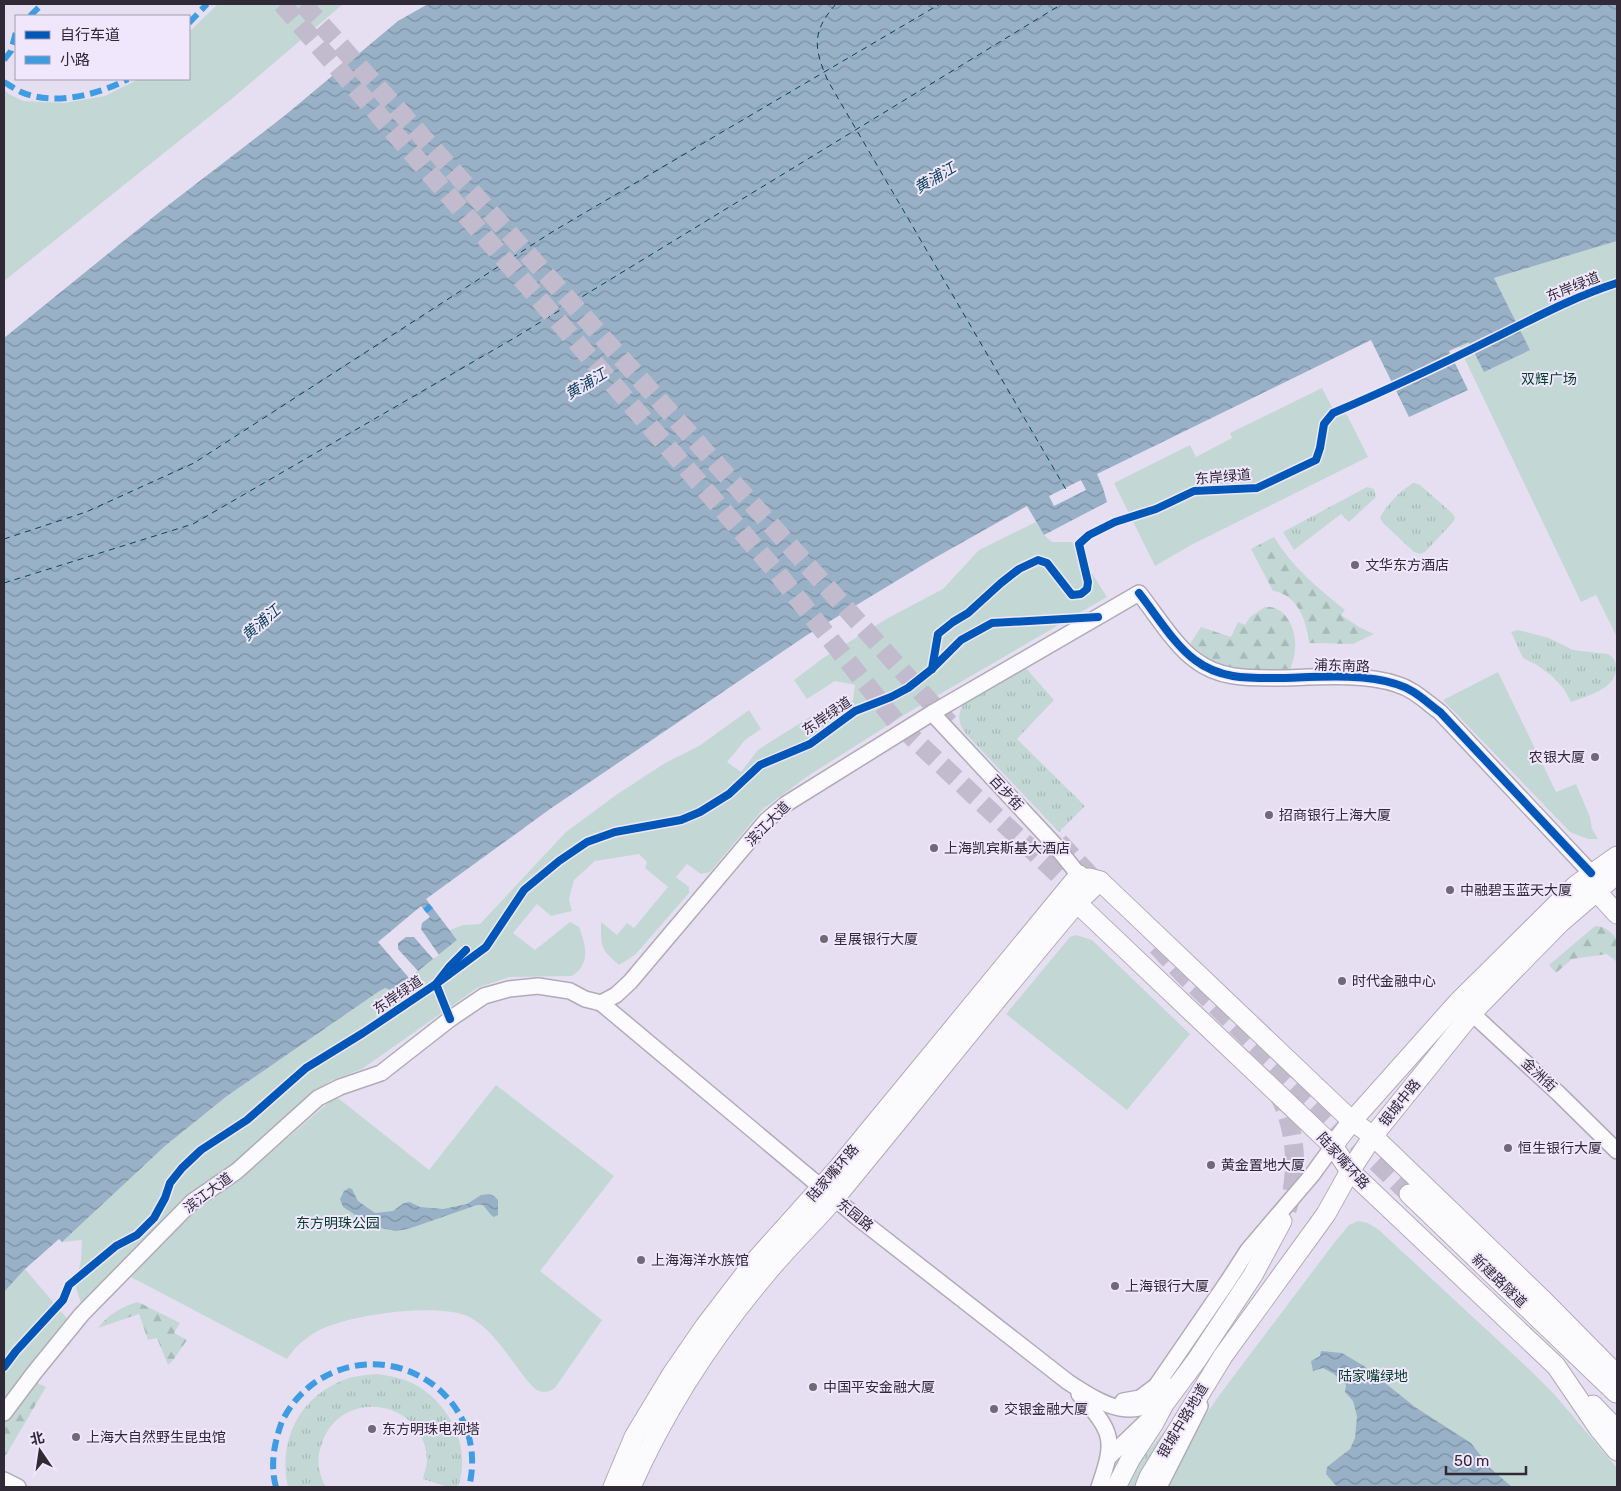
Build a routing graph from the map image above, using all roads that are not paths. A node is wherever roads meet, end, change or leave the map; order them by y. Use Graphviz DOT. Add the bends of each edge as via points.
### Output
graph roads {
  1 [pos="1139,593"];
  2 [pos="932,713"];
  3 [pos="1617,856"];
  4 [pos="1079,875"];
  5 [pos="1615,879"];
  6 [pos="1100,881"];
  7 [pos="1594,882"];
  8 [pos="1077,902"];
  9 [pos="1617,914"];
  10 [pos="601,1003"];
  11 [pos="1465,1007"];
  12 [pos="1352,1121"];
  13 [pos="1373,1136"];
  14 [pos="1332,1146"];
  15 [pos="1617,1151"];
  16 [pos="1350,1170"];
  17 [pos="827,1192"];
  18 [pos="1409,1194"];
  19 [pos="1282,1221"];
  20 [pos="1223,1356"];
  21 [pos="1196,1361"];
  22 [pos="1556,1366"];
  23 [pos="1589,1368"];
  24 [pos="1068,1382"];
  25 [pos="1617,1388"];
  26 [pos="1164,1404"];
  27 [pos="4,1413"];
  28 [pos="1617,1417"];
  29 [pos="1617,1430"];
  30 [pos="1617,1451"];
  31 [pos="1109,1457"];
  32 [pos="4,1480"];
  33 [pos="18,1487"];
  34 [pos="613,1487"];
  35 [pos="631,1487"];
  36 [pos="1099,1487"];
  37 [pos="1116,1487"];
  38 [pos="1145,1487"];
  39 [pos="1159,1487"];
  1 -- 2 [label="street, 滨江大道"];
  1 -- 7 [label="street, 浦东南路" via="1195,661 1225,675 1241,678 1371,679 1396,684 1419,695 1440,712"];
  2 -- 4 [label="street, 百步街"];
  2 -- 10 [label="street, 滨江大道" via="786,804 766,822 630,982"];
  3 -- 7 [label="main road, 银城中路"];
  4 -- 6 [label="main road"];
  4 -- 8 [label="main road"];
  4 -- 17 [label="main road, 陆家嘴环路" via="839,1167"];
  5 -- 7 [label="main road"];
  6 -- 8 [label="main road, 陆家嘴环路"];
  6 -- 12 [label="main road"];
  7 -- 9 [label="main road, 浦东南路"];
  7 -- 11 [label="main road, 银城中路" via="1576,885"];
  8 -- 14 [label="main road, 陆家嘴环路"];
  8 -- 17 [label="main road, 陆家嘴环路"];
  10 -- 17 [label="street, 东园路"];
  10 -- 27 [label="street, 滨江大道" via="570,991 538,986 484,996 381,1073 318,1098 237,1171 192,1202 82,1314"];
  11 -- 12 [label="main road, 银城中路"];
  11 -- 13 [label="main road, 银城中路"];
  11 -- 15 [label="street, 金洲街"];
  12 -- 13 [label="main road"];
  12 -- 14 [label="main road, 银城中路"];
  13 -- 16 [label="main road, 银城中路"];
  13 -- 25 [label="main road" via="1541,1298"];
  14 -- 16 [label="main road, 陆家嘴环路"];
  14 -- 24 [label="street" via="1312,1175 1248,1250 1156,1386 1140,1398 1121,1401"];
  16 -- 20 [label="main road, 银城中路" via="1326,1214"];
  16 -- 22 [label="main road, 陆家嘴环路"];
  17 -- 24 [label="street, 东园路"];
  17 -- 34 [label="main road, 陆家嘴环路" via="754,1262 688,1350 634,1437"];
  17 -- 35 [label="main road, 陆家嘴环路" via="702,1359 661,1425"];
  18 -- 23 [label="main road, 新建路隧道"];
  19 -- 21 [label="main road" via="1269,1249"];
  20 -- 38 [label="main road, 银城中路地道"];
  20 -- 39 [label="street"];
  21 -- 24 [label="street" via="1180,1372 1155,1401 1136,1409 1106,1404"];
  21 -- 26 [label="main road"];
  22 -- 29 [label="main road"];
  22 -- 30 [label="main road, 陆家嘴环路"];
  23 -- 25 [label="main road, 新建路隧道"];
  23 -- 28 [label="main road, 新建路隧道" via="1603,1399"];
  24 -- 31 [label="street" via="1100,1417 1109,1436"];
  26 -- 31 [label="street"];
  26 -- 37 [label="main road, 银城中路地道"];
  31 -- 36 [label="street"];
  32 -- 33 [label="street"];
}
